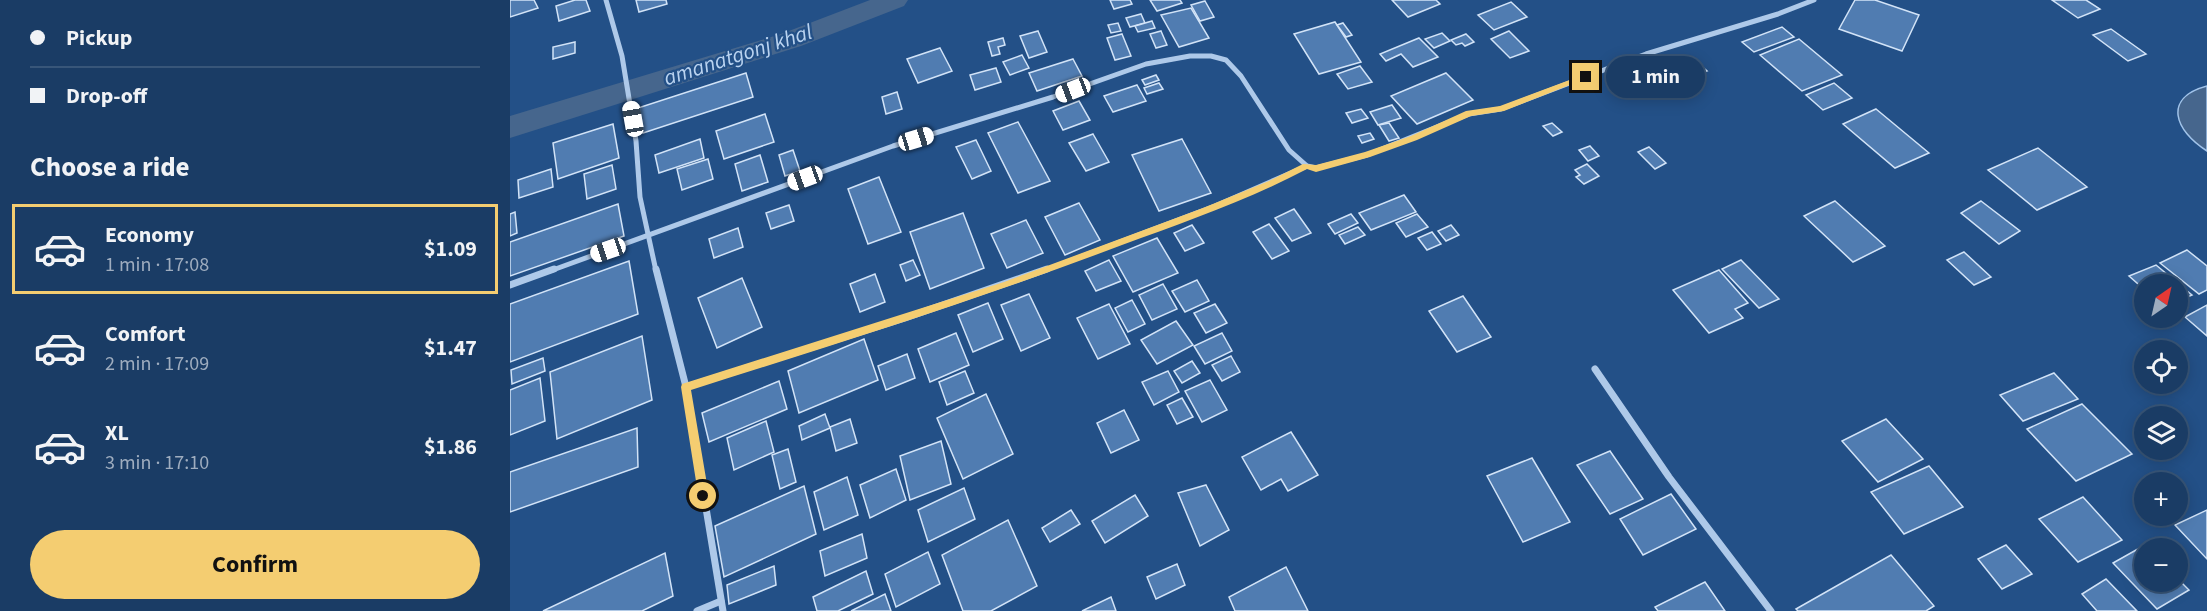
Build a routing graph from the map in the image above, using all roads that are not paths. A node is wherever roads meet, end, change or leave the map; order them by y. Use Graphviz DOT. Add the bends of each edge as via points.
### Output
graph roads {
  1 [pos="606,0"];
  2 [pos="1814,0"];
  3 [pos="1306,166"];
  4 [pos="647,236"];
  5 [pos="510,285"];
  6 [pos="1595,369"];
  7 [pos="686,387"];
  8 [pos="721,601"];
  9 [pos="697,611"];
  10 [pos="723,611"];
  11 [pos="1772,611"];
  1 -- 4 [label="street" via="622,56"];
  2 -- 3 [label="street" via="1646,54 1501,109 1469,114 1367,155 1316,168"];
  3 -- 4 [label="street" via="1289,150 1241,76 1226,60 1190,56 1146,64 1053,98 893,146"];
  3 -- 7 [label="street" via="1272,184 1006,285"];
  4 -- 5 [label="street"];
  4 -- 7 [label="street"];
  6 -- 11 [label="street" via="1669,477"];
  7 -- 8 [label="street"];
  8 -- 9 [label="street"];
  8 -- 10 [label="street"];
}
